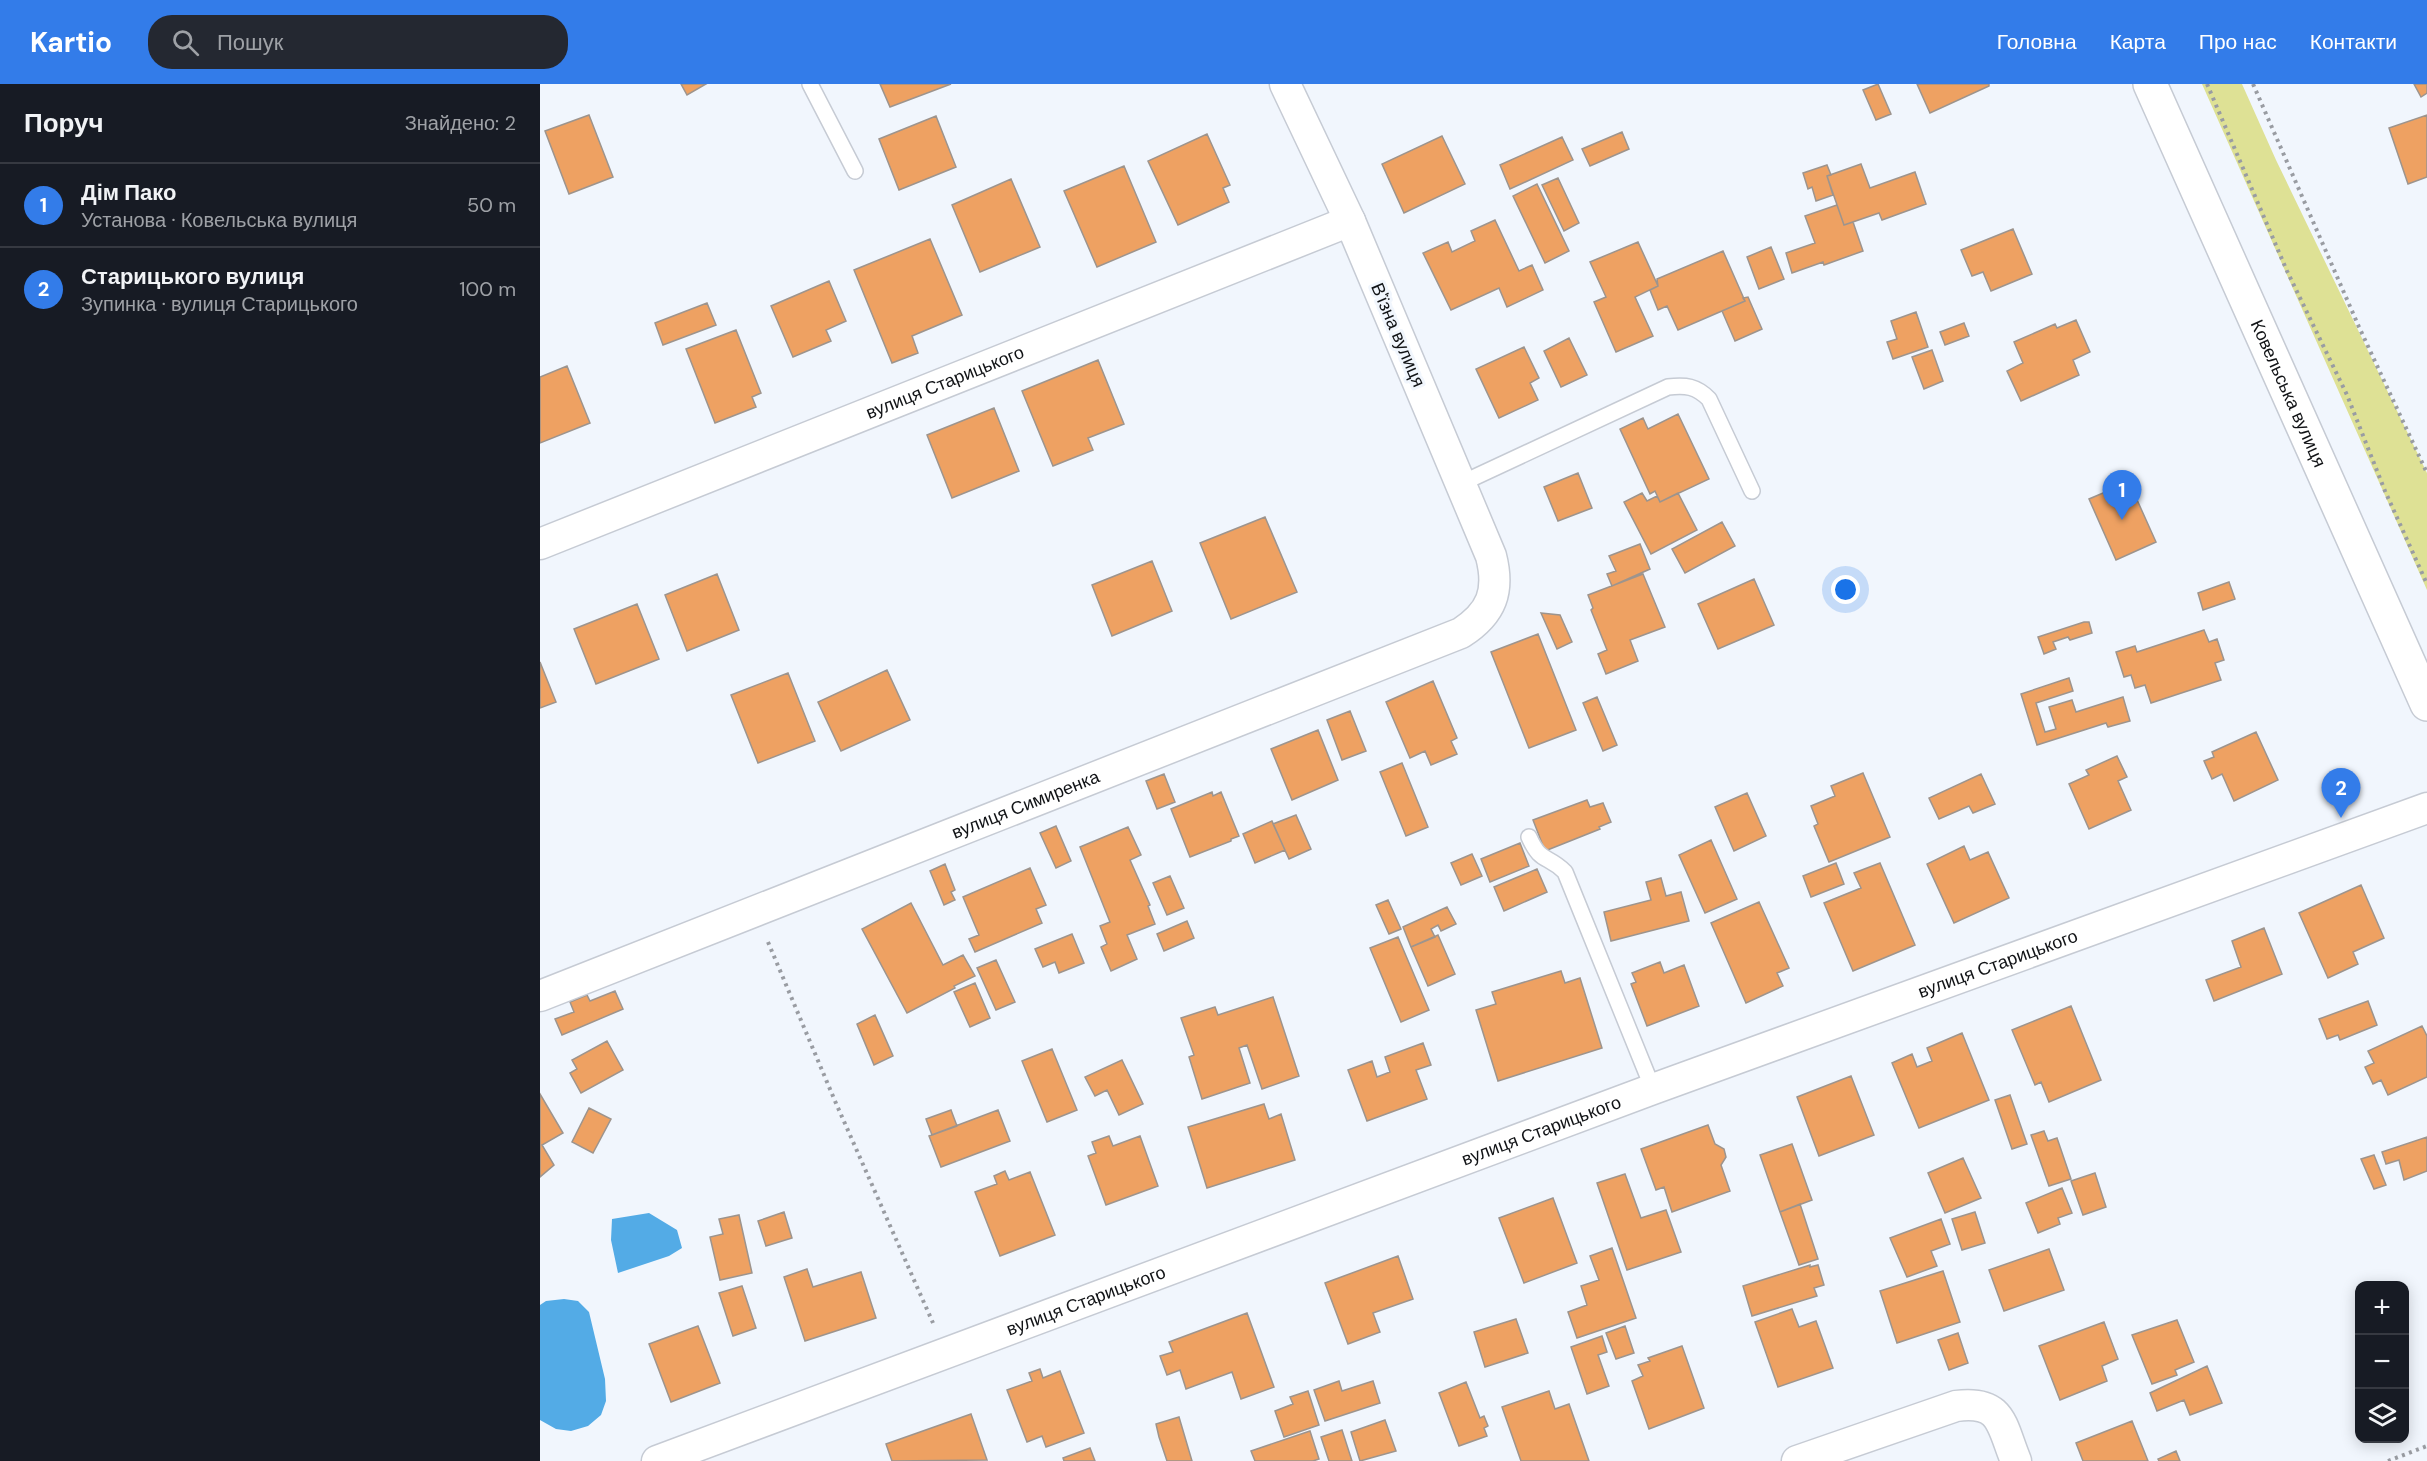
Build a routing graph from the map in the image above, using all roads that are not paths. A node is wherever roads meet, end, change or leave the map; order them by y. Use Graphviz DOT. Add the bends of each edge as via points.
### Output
graph roads {
  1 [pos="810,84"];
  2 [pos="1285,84"];
  3 [pos="2150,84"];
  4 [pos="855,171"];
  5 [pos="1350,221"];
  6 [pos="1460,484"];
  7 [pos="1752,491"];
  8 [pos="540,544"];
  9 [pos="1494,592"];
  10 [pos="2427,704"];
  11 [pos="2427,808"];
  12 [pos="1529,837"];
  13 [pos="540,996"];
  14 [pos="1653,1089"];
  15 [pos="657,1461"];
  16 [pos="1797,1461"];
  17 [pos="2016,1461"];
  1 -- 4 [label="lane"];
  2 -- 5 [label="street, В'їзна вулиця"];
  3 -- 10 [label="main road, Ковельська вулиця"];
  5 -- 6 [label="street, В'їзна вулиця"];
  5 -- 8 [label="street, вулиця Старицького"];
  6 -- 7 [label="lane" via="1668,387 1684,385 1699,389 1709,399"];
  6 -- 9 [label="street, В'їзна вулиця" via="1491,556 1496,573"];
  9 -- 13 [label="street, вулиця Симиренка" via="1476,623 1461,633"];
  11 -- 14 [label="street, вулиця Старицького"];
  12 -- 14 [label="lane" via="1536,852 1565,872"];
  14 -- 15 [label="street, вулиця Старицького"];
  16 -- 17 [label="street" via="1956,1406 1975,1403 1998,1416"];
}
